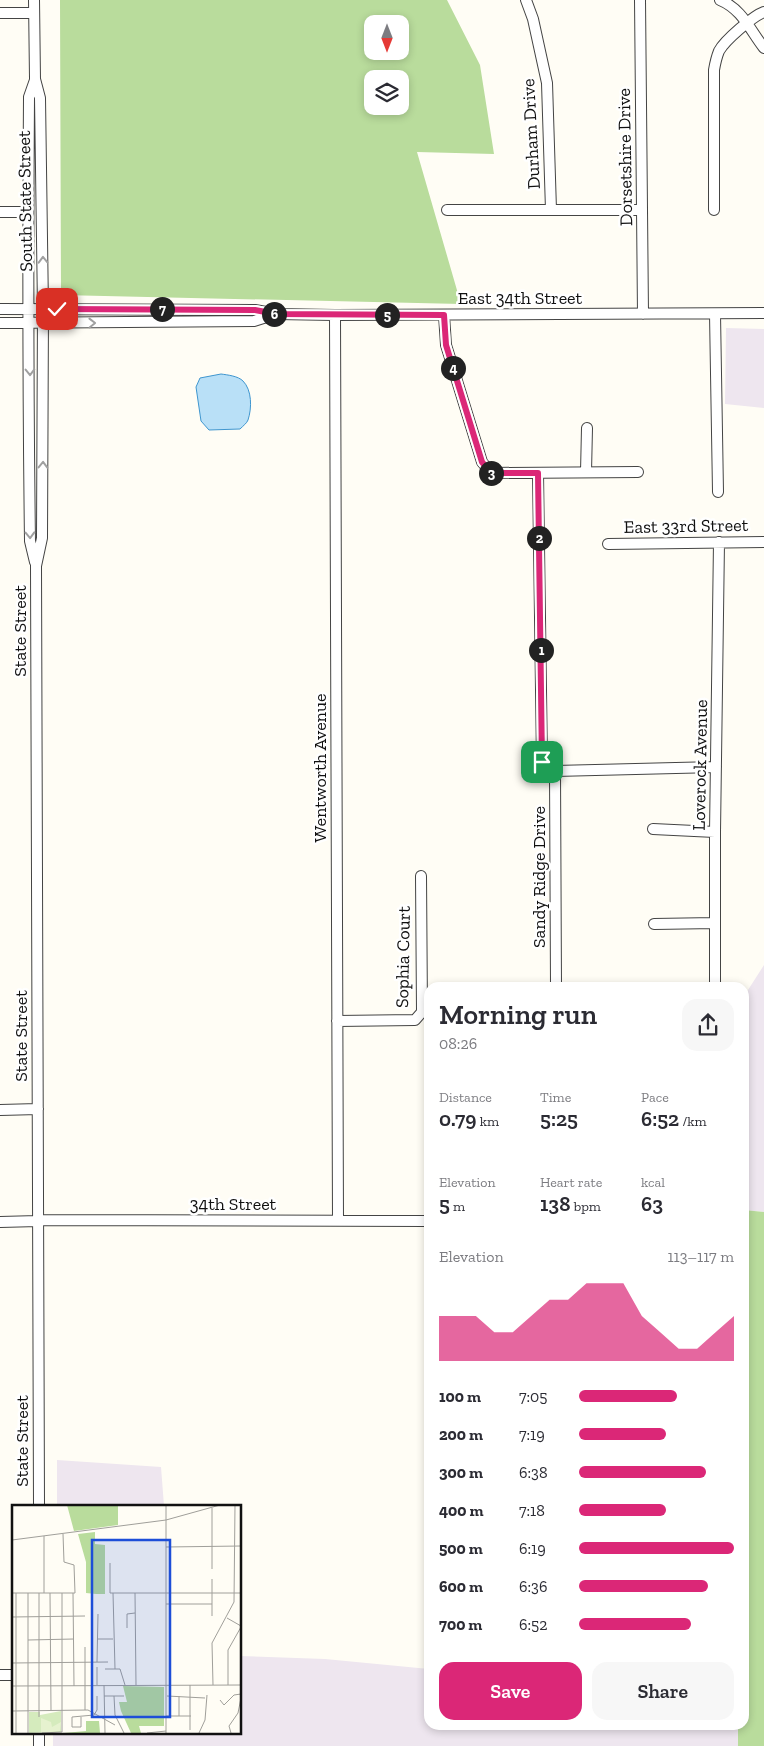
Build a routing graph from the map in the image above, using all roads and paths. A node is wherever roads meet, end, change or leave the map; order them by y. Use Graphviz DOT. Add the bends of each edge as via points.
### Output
graph roads {
  1 [pos="34,0"];
  2 [pos="526,0"];
  3 [pos="640,0"];
  4 [pos="720,0"];
  5 [pos="764,12"];
  6 [pos="0,13"];
  7 [pos="34,13"];
  8 [pos="747,22"];
  9 [pos="764,48"];
  10 [pos="35,79"];
  11 [pos="447,210"];
  12 [pos="550,210"];
  13 [pos="642,210"];
  14 [pos="714,210"];
  15 [pos="0,212"];
  16 [pos="28,212"];
  17 [pos="0,309"];
  18 [pos="28,309"];
  19 [pos="43,309"];
  20 [pos="276,314"];
  21 [pos="643,314"];
  22 [pos="714,314"];
  23 [pos="764,314"];
  24 [pos="335,315"];
  25 [pos="444,315"];
  26 [pos="0,323"];
  27 [pos="28,323"];
  28 [pos="43,324"];
  29 [pos="587,428"];
  30 [pos="586,472"];
  31 [pos="638,472"];
  32 [pos="538,473"];
  33 [pos="718,492"];
  34 [pos="719,542"];
  35 [pos="764,542"];
  36 [pos="608,544"];
  37 [pos="36,566"];
  38 [pos="716,767"];
  39 [pos="555,771"];
  40 [pos="653,830"];
  41 [pos="715,832"];
  42 [pos="421,876"];
  43 [pos="714,923"];
  44 [pos="654,924"];
  45 [pos="556,982"];
  46 [pos="715,982"];
  47 [pos="337,1021"];
  48 [pos="0,1110"];
  49 [pos="38,1110"];
  50 [pos="338,1220"];
  51 [pos="38,1221"];
  52 [pos="424,1221"];
  53 [pos="0,1222"];
  54 [pos="38,1505"];
  1 -- 7 [label="street, South State Street"];
  2 -- 12 [label="street, Durham Drive" via="548,83"];
  3 -- 13 [label="street, Dorsetshire Drive"];
  4 -- 8 [label="street" via="728,3"];
  5 -- 8 [label="street"];
  6 -- 7 [label="street"];
  7 -- 10 [label="street, South State Street"];
  8 -- 9 [label="street"];
  8 -- 14 [label="street" via="720,50 714,70"];
  10 -- 16 [label="street, South State Street" via="30,97"];
  19 -- 10 [label="street, South State Street, one-way" via="40,98"];
  11 -- 12 [label="street"];
  12 -- 13 [label="street"];
  13 -- 21 [label="street, Dorsetshire Drive"];
  15 -- 16 [label="street"];
  16 -- 18 [label="street, South State Street"];
  17 -- 18 [label="street"];
  18 -- 19 [label="street"];
  18 -- 27 [label="street, South State Street"];
  19 -- 20 [label="street" via="255,310"];
  19 -- 28 [label="street, South State Street"];
  20 -- 24 [label="street, East 34th Street"];
  28 -- 20 [label="street, one-way" via="254,321"];
  21 -- 22 [label="street, East 34th Street"];
  21 -- 25 [label="street, East 34th Street"];
  22 -- 23 [label="street, East 34th Street"];
  22 -- 33 [label="street"];
  24 -- 25 [label="street, East 34th Street"];
  24 -- 47 [label="street, Wentworth Avenue"];
  25 -- 32 [label="street" via="446,345 482,462 491,473"];
  26 -- 27 [label="street"];
  27 -- 28 [label="street"];
  27 -- 37 [label="street, State Street, one-way" via="30,541"];
  37 -- 28 [label="street, State Street, one-way" via="42,538"];
  29 -- 30 [label="street"];
  30 -- 31 [label="street"];
  30 -- 32 [label="street"];
  32 -- 39 [label="street" via="542,762"];
  34 -- 35 [label="street, East 33rd Street"];
  34 -- 36 [label="street, East 33rd Street"];
  34 -- 38 [label="street, Loverock Avenue"];
  37 -- 49 [label="street, State Street"];
  38 -- 39 [label="street"];
  38 -- 41 [label="street, Loverock Avenue"];
  39 -- 45 [label="street, Sandy Ridge Drive"];
  40 -- 41 [label="street"];
  41 -- 43 [label="street, Loverock Avenue"];
  42 -- 47 [label="street, Sophia Court" via="422,1012 415,1020"];
  43 -- 44 [label="street"];
  43 -- 46 [label="street, Loverock Avenue"];
  47 -- 50 [label="street, Wentworth Avenue"];
  48 -- 49 [label="street"];
  49 -- 51 [label="street, State Street"];
  50 -- 51 [label="street, 34th Street"];
  50 -- 52 [label="street, 34th Street"];
  51 -- 53 [label="street, 34th Street"];
  51 -- 54 [label="street, State Street"];
}
